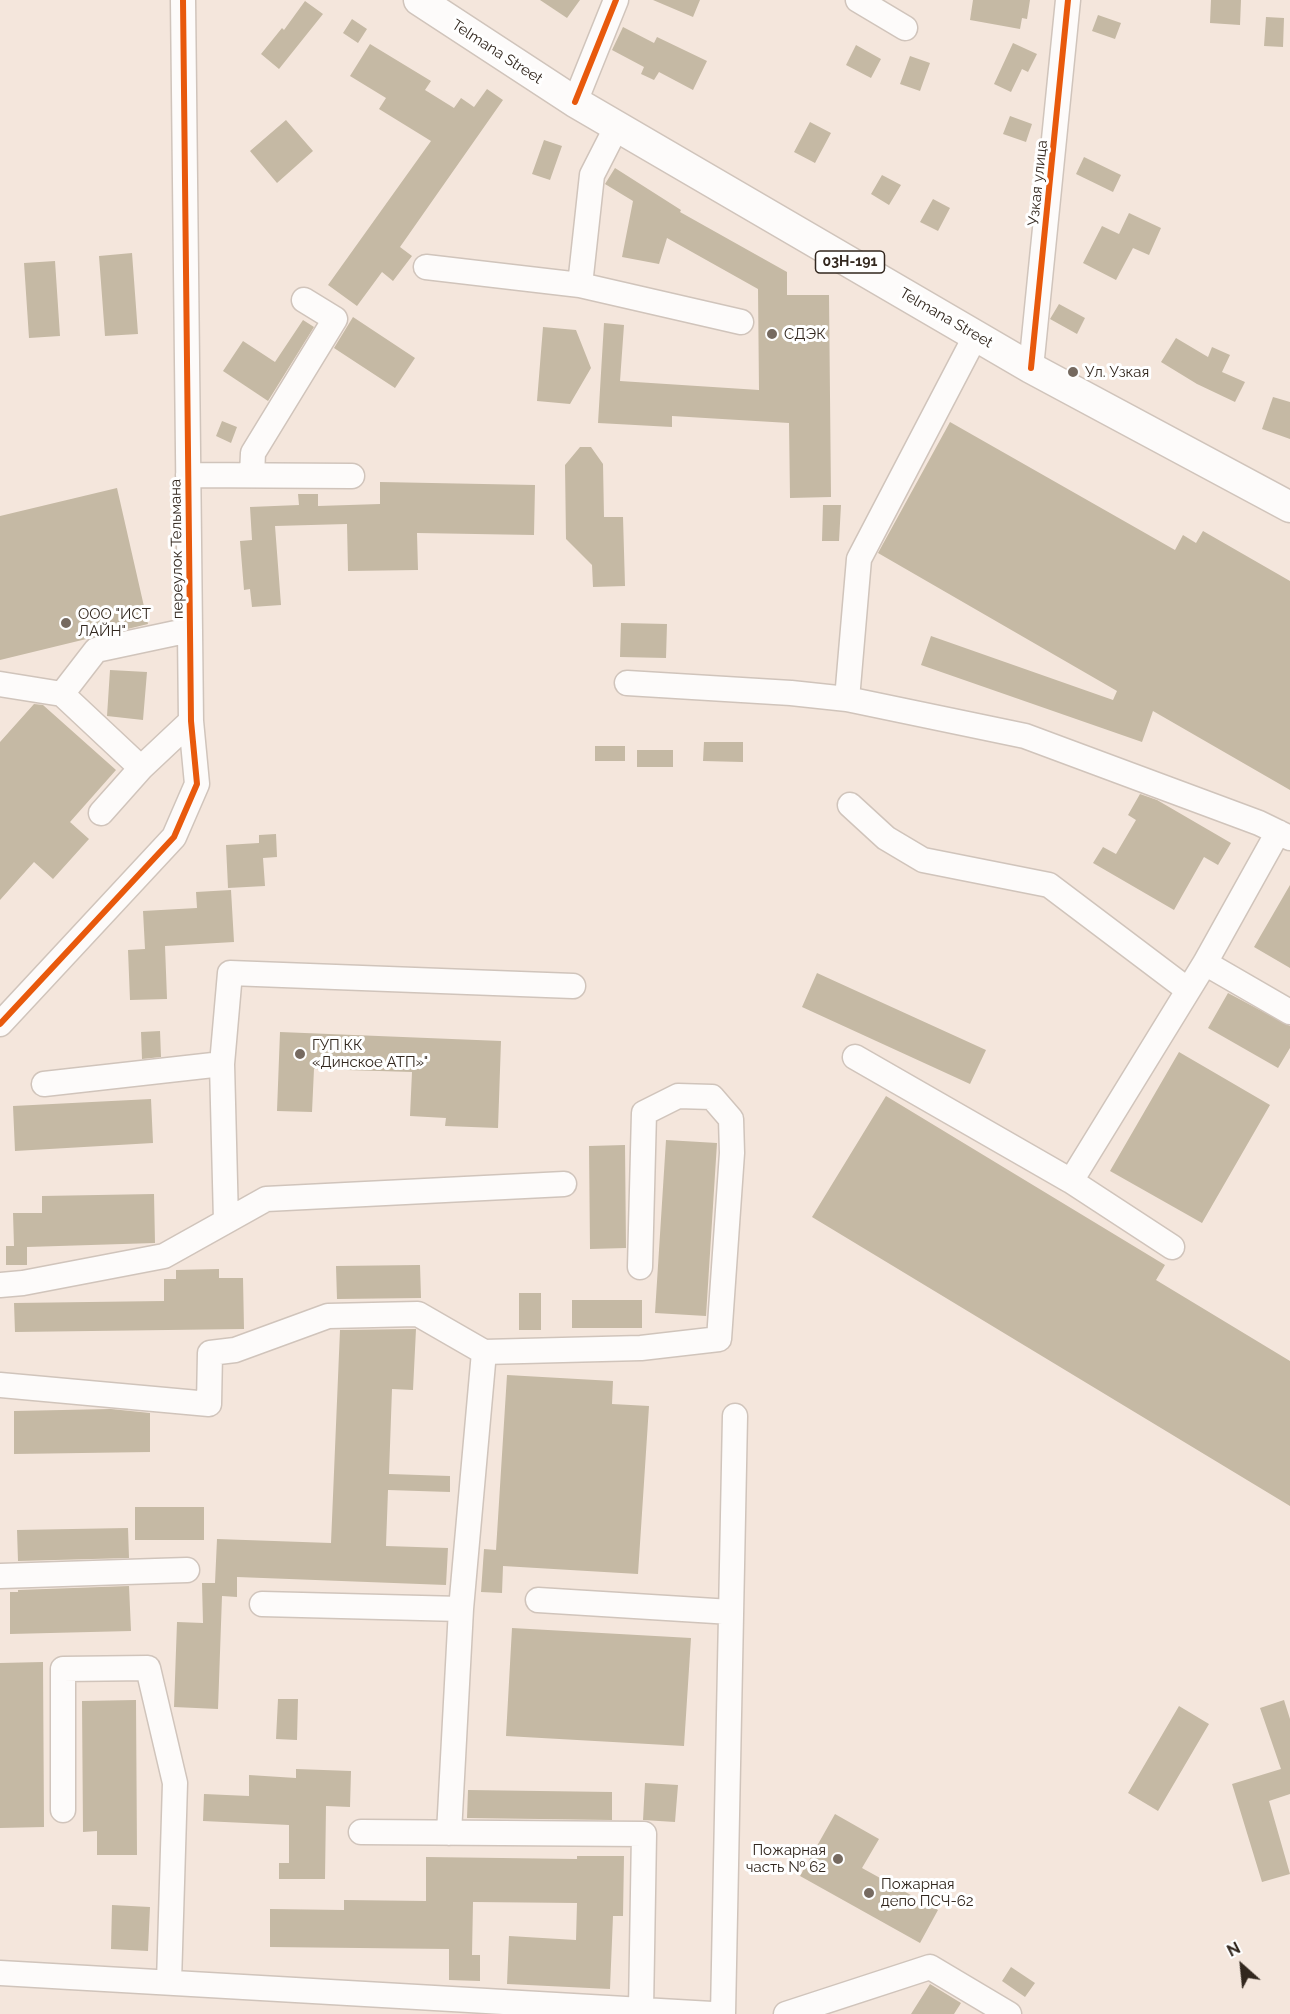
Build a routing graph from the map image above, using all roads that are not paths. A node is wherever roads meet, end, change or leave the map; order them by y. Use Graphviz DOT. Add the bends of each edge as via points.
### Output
graph roads {
  1 [pos="183,0"];
  2 [pos="419,0"];
  3 [pos="616,0"];
  4 [pos="858,0"];
  5 [pos="1068,0"];
  6 [pos="905,28"];
  7 [pos="575,102"];
  8 [pos="617,126"];
  9 [pos="426,267"];
  10 [pos="580,285"];
  11 [pos="304,300"];
  12 [pos="741,322"];
  13 [pos="976,335"];
  14 [pos="1031,368"];
  15 [pos="188,475"];
  16 [pos="252,475"];
  17 [pos="352,476"];
  18 [pos="1290,507"];
  19 [pos="190,630"];
  20 [pos="627,683"];
  21 [pos="0,684"];
  22 [pos="62,694"];
  23 [pos="847,699"];
  24 [pos="191,721"];
  25 [pos="141,768"];
  26 [pos="850,805"];
  27 [pos="100,813"];
  28 [pos="1284,835"];
  29 [pos="1205,963"];
  30 [pos="573,986"];
  31 [pos="1188,990"];
  32 [pos="1290,1012"];
  33 [pos="0,1024"];
  34 [pos="855,1057"];
  35 [pos="222,1064"];
  36 [pos="44,1084"];
  37 [pos="1071,1181"];
  38 [pos="564,1184"];
  39 [pos="226,1221"];
  40 [pos="1172,1247"];
  41 [pos="640,1267"];
  42 [pos="0,1285"];
  43 [pos="484,1352"];
  44 [pos="0,1385"];
  45 [pos="735,1416"];
  46 [pos="187,1570"];
  47 [pos="0,1576"];
  48 [pos="538,1600"];
  49 [pos="262,1604"];
  50 [pos="461,1609"];
  51 [pos="732,1612"];
  52 [pos="63,1810"];
  53 [pos="361,1832"];
  54 [pos="449,1833"];
  55 [pos="0,1972"];
  56 [pos="169,1982"];
  57 [pos="641,2010"];
  58 [pos="795,2013"];
  59 [pos="712,2014"];
  60 [pos="723,2014"];
  61 [pos="1009,2014"];
  1 -- 15 [label="street, переулок Тельмана"];
  2 -- 7 [label="main road, Telmana Street / 03Н-191"];
  3 -- 7 [label="street"];
  4 -- 6 [label="street"];
  5 -- 14 [label="street, Узкая улица"];
  7 -- 8 [label="main road, Telmana Street / 03Н-191"];
  8 -- 10 [label="street" via="592,176"];
  8 -- 13 [label="main road, Telmana Street / 03Н-191"];
  9 -- 10 [label="street"];
  10 -- 12 [label="street"];
  11 -- 16 [label="street" via="335,319 253,453"];
  13 -- 14 [label="main road, Telmana Street / 03Н-191"];
  13 -- 23 [label="street" via="859,559"];
  14 -- 18 [label="main road, Telmana Street / 03Н-191"];
  15 -- 16 [label="street"];
  15 -- 19 [label="street, переулок Тельмана"];
  16 -- 17 [label="street"];
  19 -- 22 [label="street" via="96,650"];
  19 -- 24 [label="street, переулок Тельмана"];
  20 -- 23 [label="street"];
  21 -- 22 [label="street"];
  22 -- 25 [label="street"];
  23 -- 28 [label="street" via="1025,736"];
  24 -- 25 [label="street"];
  24 -- 33 [label="street, переулок Тельмана" via="197,784 174,837"];
  25 -- 27 [label="street"];
  26 -- 31 [label="street" via="886,838 923,860 1049,885"];
  28 -- 29 [label="street"];
  29 -- 31 [label="street"];
  29 -- 32 [label="street"];
  30 -- 35 [label="street" via="230,973"];
  31 -- 37 [label="street"];
  34 -- 37 [label="street"];
  35 -- 36 [label="street"];
  35 -- 39 [label="street"];
  37 -- 40 [label="street"];
  38 -- 39 [label="street" via="266,1199"];
  39 -- 42 [label="street" via="164,1256"];
  41 -- 43 [label="street" via="644,1113 678,1096 712,1097 731,1119 732,1153 719,1339 641,1348"];
  43 -- 44 [label="street" via="418,1314 328,1316 236,1350 210,1353 209,1404"];
  43 -- 50 [label="street"];
  45 -- 51 [label="street"];
  46 -- 47 [label="street"];
  48 -- 51 [label="street"];
  49 -- 50 [label="street"];
  50 -- 54 [label="street"];
  51 -- 60 [label="street"];
  52 -- 56 [label="street" via="63,1669 148,1668 175,1783"];
  53 -- 54 [label="street"];
  54 -- 57 [label="street" via="644,1834"];
  55 -- 56 [label="street"];
  56 -- 57 [label="street"];
  57 -- 59 [label="street"];
  58 -- 61 [label="street" via="930,1967"];
}
